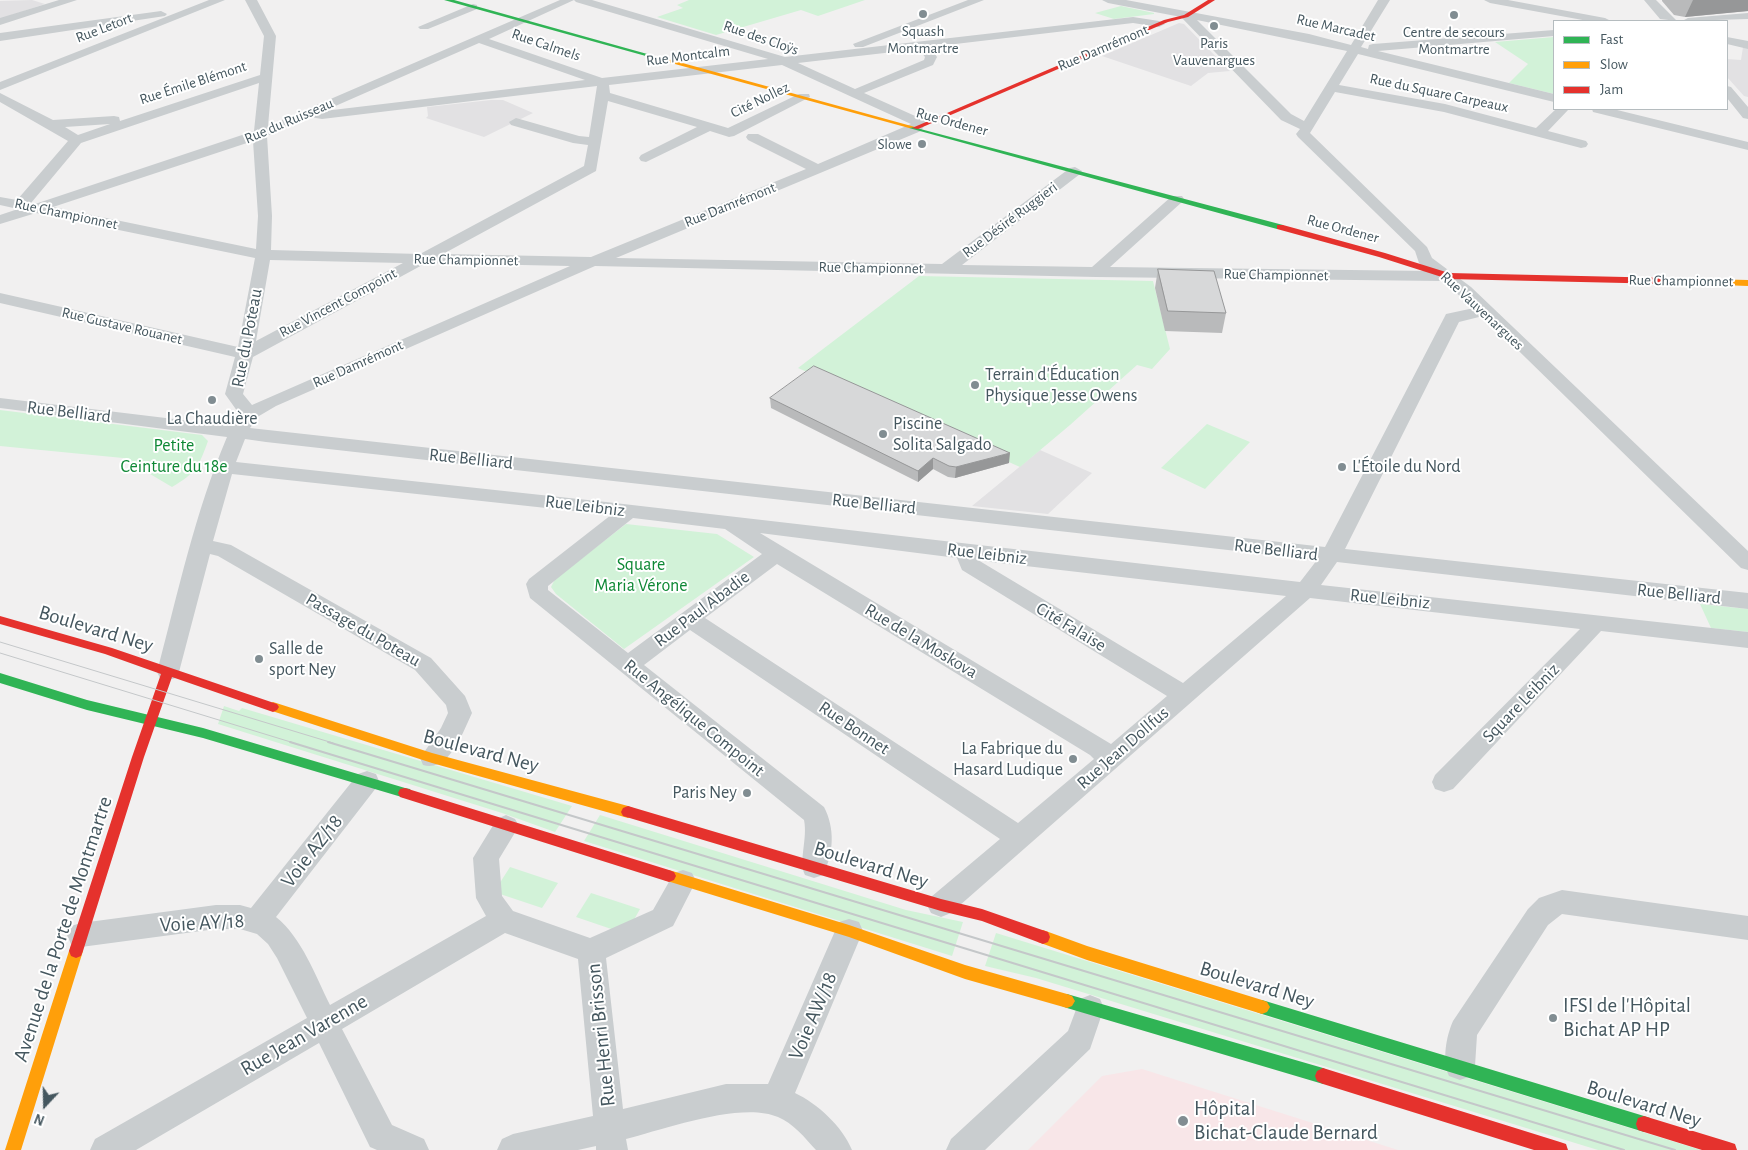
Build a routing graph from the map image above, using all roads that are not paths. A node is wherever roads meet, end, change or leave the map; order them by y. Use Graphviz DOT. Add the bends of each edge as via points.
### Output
graph roads {
  1 [pos="70,0"];
  2 [pos="219,0"];
  3 [pos="252,0"];
  4 [pos="447,0"];
  5 [pos="570,0"];
  6 [pos="580,0"];
  7 [pos="978,0"];
  8 [pos="1108,0"];
  9 [pos="1212,0"];
  10 [pos="1384,0"];
  11 [pos="1490,0"];
  12 [pos="1650,0"];
  13 [pos="473,7"];
  14 [pos="194,9"];
  15 [pos="1186,16"];
  16 [pos="1748,16"];
  17 [pos="522,20"];
  18 [pos="1600,20"];
  19 [pos="1670,20"];
  20 [pos="1700,20"];
  21 [pos="0,22"];
  22 [pos="1159,24"];
  23 [pos="424,27"];
  24 [pos="1553,33"];
  25 [pos="0,37"];
  26 [pos="481,40"];
  27 [pos="1728,42"];
  28 [pos="922,45"];
  29 [pos="1748,45"];
  30 [pos="1355,49"];
  31 [pos="836,54"];
  32 [pos="785,61"];
  33 [pos="706,70"];
  34 [pos="266,77"];
  35 [pos="0,86"];
  36 [pos="1332,88"];
  37 [pos="602,89"];
  38 [pos="861,90"];
  39 [pos="1728,91"];
  40 [pos="0,97"];
  41 [pos="804,97"];
  42 [pos="1553,98"];
  43 [pos="1562,110"];
  44 [pos="1602,110"];
  45 [pos="310,113"];
  46 [pos="1748,115"];
  47 [pos="131,121"];
  48 [pos="516,122"];
  49 [pos="51,124"];
  50 [pos="708,126"];
  51 [pos="916,128"];
  52 [pos="1307,128"];
  53 [pos="729,133"];
  54 [pos="1539,133"];
  55 [pos="260,134"];
  56 [pos="753,137"];
  57 [pos="76,140"];
  58 [pos="595,141"];
  59 [pos="1581,144"];
  60 [pos="1748,146"];
  61 [pos="646,158"];
  62 [pos="817,169"];
  63 [pos="1075,171"];
  64 [pos="1177,199"];
  65 [pos="0,201"];
  66 [pos="21,205"];
  67 [pos="37,208"];
  68 [pos="0,220"];
  69 [pos="263,255"];
  70 [pos="421,259"];
  71 [pos="592,262"];
  72 [pos="946,269"];
  73 [pos="1096,272"];
  74 [pos="1448,276"];
  75 [pos="1748,283"];
  76 [pos="0,298"];
  77 [pos="1485,311"];
  78 [pos="245,354"];
  79 [pos="0,403"];
  80 [pos="250,415"];
  81 [pos="237,433"];
  82 [pos="226,467"];
  83 [pos="629,511"];
  84 [pos="731,524"];
  85 [pos="201,545"];
  86 [pos="966,552"];
  87 [pos="776,554"];
  88 [pos="1331,556"];
  89 [pos="1748,563"];
  90 [pos="1306,590"];
  91 [pos="1748,601"];
  92 [pos="689,618"];
  93 [pos="0,620"];
  94 [pos="1596,622"];
  95 [pos="1748,640"];
  96 [pos="628,665"];
  97 [pos="168,672"];
  98 [pos="0,678"];
  99 [pos="1184,695"];
  100 [pos="151,721"];
  101 [pos="432,758"];
  102 [pos="1110,760"];
  103 [pos="367,781"];
  104 [pos="1444,782"];
  105 [pos="506,826"];
  106 [pos="1019,838"];
  107 [pos="814,867"];
  108 [pos="683,881"];
  109 [pos="940,905"];
  110 [pos="503,920"];
  111 [pos="257,921"];
  112 [pos="1748,928"];
  113 [pos="849,931"];
  114 [pos="82,935"];
  115 [pos="592,951"];
  116 [pos="1090,1008"];
  117 [pos="324,1024"];
  118 [pos="1460,1066"];
  119 [pos="776,1101"];
  120 [pos="612,1138"];
  121 [pos="13,1150"];
  122 [pos="106,1150"];
  123 [pos="413,1150"];
  124 [pos="513,1150"];
  125 [pos="836,1150"];
  126 [pos="962,1150"];
  127 [pos="1560,1150"];
  128 [pos="1729,1150"];
  1 -- 21 [label="street"];
  2 -- 14 [label="street, Rue Letort"];
  3 -- 34 [label="street, Rue du Poteau" via="270,36"];
  4 -- 13 [label="main road, Rue Ordener"];
  5 -- 17 [label="street, Rue du Ruisseau"];
  6 -- 32 [label="street, Rue des Cloÿs"];
  7 -- 31 [label="street"];
  8 -- 15 [label="street, Rue Marcadet"];
  9 -- 15 [label="main road, Rue Damrémont"];
  10 -- 30 [label="street"];
  11 -- 18 [label="street"];
  12 -- 19 [label="street"];
  13 -- 17 [label="main road, Rue Ordener"];
  13 -- 23 [label="street"];
  14 -- 25 [label="street"];
  14 -- 35 [label="street, Rue Letort"];
  15 -- 22 [label="main road, Rue Damrémont"];
  15 -- 30 [label="street, Rue Marcadet"];
  15 -- 52 [label="street" via="1286,117"];
  16 -- 20 [label="street"];
  17 -- 26 [label="street, Rue du Ruisseau"];
  17 -- 33 [label="main road, Rue Ordener"];
  22 -- 28 [label="street, Rue Montcalm" via="1134,20"];
  22 -- 51 [label="main road, Rue Damrémont"];
  24 -- 30 [label="street"];
  26 -- 37 [label="street, Rue Calmels"];
  26 -- 45 [label="street, Rue du Ruisseau"];
  27 -- 29 [label="street"];
  28 -- 31 [label="street, Rue Montcalm"];
  28 -- 38 [label="street" via="931,57 929,62"];
  30 -- 36 [label="street"];
  30 -- 42 [label="street, Rue Marcadet"];
  31 -- 32 [label="street, Rue Montcalm"];
  32 -- 33 [label="street, Rue Montcalm"];
  32 -- 51 [label="street, Rue des Cloÿs" via="913,118 919,123"];
  33 -- 37 [label="street, Rue Montcalm"];
  33 -- 41 [label="main road, Rue Ordener"];
  34 -- 47 [label="street, Rue Émile Blémont"];
  34 -- 55 [label="street, Rue du Poteau"];
  36 -- 52 [label="street"];
  36 -- 54 [label="street, Rue du Square Carpeaux" via="1445,108"];
  37 -- 45 [label="street, Rue Montcalm" via="322,115"];
  37 -- 50 [label="street, Rue Calmels"];
  37 -- 58 [label="street"];
  39 -- 46 [label="street"];
  40 -- 49 [label="street"];
  41 -- 51 [label="main road, Rue Ordener"];
  41 -- 53 [label="street, Cité Nollez"];
  43 -- 54 [label="street"];
  44 -- 60 [label="street"];
  45 -- 55 [label="street, Rue du Ruisseau"];
  47 -- 49 [label="street, Rue Émile Blémont"];
  47 -- 57 [label="street, Rue Émile Blémont"];
  48 -- 58 [label="street" via="578,140"];
  49 -- 57 [label="street"];
  50 -- 53 [label="street, Rue Calmels"];
  50 -- 61 [label="street"];
  51 -- 62 [label="street, Rue Damrémont"];
  51 -- 63 [label="main road, Rue Ordener"];
  52 -- 74 [label="street, Rue Vauvenargues" via="1303,134 1422,250 1425,260"];
  54 -- 59 [label="street, Rue du Square Carpeaux"];
  55 -- 67 [label="street, Rue du Ruisseau"];
  55 -- 69 [label="street, Rue du Poteau" via="265,216"];
  56 -- 62 [label="street"];
  57 -- 66 [label="street"];
  58 -- 70 [label="street, Rue Vincent Compoint" via="591,168"];
  62 -- 71 [label="street, Rue Damrémont"];
  63 -- 64 [label="main road, Rue Ordener"];
  63 -- 72 [label="street, Rue Désiré Ruggieri"];
  64 -- 73 [label="street"];
  64 -- 74 [label="main road, Rue Ordener"];
  65 -- 66 [label="street, Rue Championnet"];
  66 -- 67 [label="street, Rue Championnet"];
  67 -- 68 [label="street, Rue du Ruisseau"];
  67 -- 69 [label="street, Rue Championnet"];
  69 -- 70 [label="street, Rue Championnet"];
  69 -- 78 [label="street, Rue du Poteau"];
  70 -- 71 [label="street, Rue Championnet"];
  70 -- 78 [label="street, Rue Vincent Compoint"];
  71 -- 72 [label="street, Rue Championnet"];
  71 -- 80 [label="street, Rue Damrémont" via="270,402"];
  72 -- 73 [label="street, Rue Championnet"];
  73 -- 74 [label="street, Rue Championnet"];
  74 -- 75 [label="main road, Rue Championnet"];
  74 -- 77 [label="street, Rue Vauvenargues"];
  76 -- 78 [label="street, Rue Gustave Rouanet"];
  77 -- 88 [label="street, Rue Jean Dollfus" via="1452,318"];
  77 -- 89 [label="street, Rue Vauvenargues"];
  78 -- 80 [label="street, Rue du Poteau" via="234,394"];
  79 -- 81 [label="street, Rue Belliard"];
  80 -- 81 [label="street, Rue du Poteau"];
  81 -- 82 [label="street, Rue du Poteau"];
  81 -- 88 [label="street, Rue Belliard"];
  82 -- 83 [label="street, Rue Leibniz"];
  82 -- 85 [label="street, Rue du Poteau" via="219,480"];
  83 -- 84 [label="street, Rue Leibniz"];
  83 -- 96 [label="street, Rue Angélique Compoint" via="537,584 538,593"];
  84 -- 86 [label="street, Rue Leibniz"];
  84 -- 87 [label="street, Rue de la Moskova"];
  85 -- 97 [label="street, Rue du Poteau"];
  85 -- 101 [label="street, Passage du Poteau" via="224,550 423,664 457,702 460,713 451,733"];
  86 -- 90 [label="street, Rue Leibniz"];
  86 -- 99 [label="street, Cité Falaise" via="969,565"];
  87 -- 92 [label="street, Rue Paul Abadie"];
  87 -- 102 [label="street, Rue de la Moskova" via="1099,748"];
  88 -- 90 [label="street, Rue Jean Dollfus"];
  88 -- 91 [label="street, Rue Belliard"];
  90 -- 94 [label="street, Rue Leibniz"];
  90 -- 99 [label="street, Rue Jean Dollfus"];
  92 -- 96 [label="street, Rue Paul Abadie"];
  92 -- 106 [label="street, Rue Bonnet"];
  93 -- 97 [label="main road, Boulevard Ney"];
  94 -- 95 [label="street, Rue Leibniz"];
  94 -- 104 [label="street, Square Leibniz"];
  96 -- 107 [label="street, Rue Angélique Compoint" via="815,814 821,840"];
  97 -- 100 [label="main road, Rue du Poteau"];
  97 -- 101 [label="main road, Boulevard Ney"];
  98 -- 100 [label="main road"];
  99 -- 102 [label="street, Rue Jean Dollfus"];
  100 -- 103 [label="main road"];
  100 -- 114 [label="main road, Avenue de la Porte de Montmartre"];
  101 -- 107 [label="main road, Boulevard Ney" via="592,801"];
  102 -- 106 [label="street, Rue Jean Dollfus"];
  103 -- 105 [label="main road"];
  103 -- 111 [label="street, Voie AZ/18"];
  105 -- 108 [label="main road"];
  105 -- 110 [label="street" via="486,858 488,898"];
  106 -- 109 [label="street, Rue Jean Dollfus"];
  107 -- 109 [label="main road, Boulevard Ney"];
  108 -- 113 [label="main road"];
  108 -- 115 [label="street, Rue Henri Brisson" via="663,918"];
  109 -- 118 [label="main road, Boulevard Ney" via="982,915 1087,952"];
  110 -- 115 [label="street"];
  110 -- 117 [label="street, Rue Jean Varenne"];
  111 -- 114 [label="street, Voie AY/18" via="240,917 216,918"];
  111 -- 117 [label="street, Voie AY/18" via="266,924 278,936"];
  112 -- 118 [label="street" via="1562,902 1549,906 1538,917 1462,1031"];
  113 -- 116 [label="main road" via="965,972"];
  113 -- 119 [label="street, Voie AW/18"];
  114 -- 121 [label="main road, Avenue de la Porte de Montmartre"];
  115 -- 120 [label="street, Rue Henri Brisson"];
  116 -- 126 [label="street" via="1080,1039"];
  116 -- 127 [label="main road" via="1258,1056"];
  117 -- 122 [label="street, Rue Jean Varenne"];
  117 -- 123 [label="street, Voie AY/18" via="381,1136"];
  118 -- 128 [label="main road, Boulevard Ney"];
  119 -- 120 [label="street" via="758,1098 730,1100"];
  119 -- 125 [label="street" via="808,1119"];
  120 -- 124 [label="street"];
}
